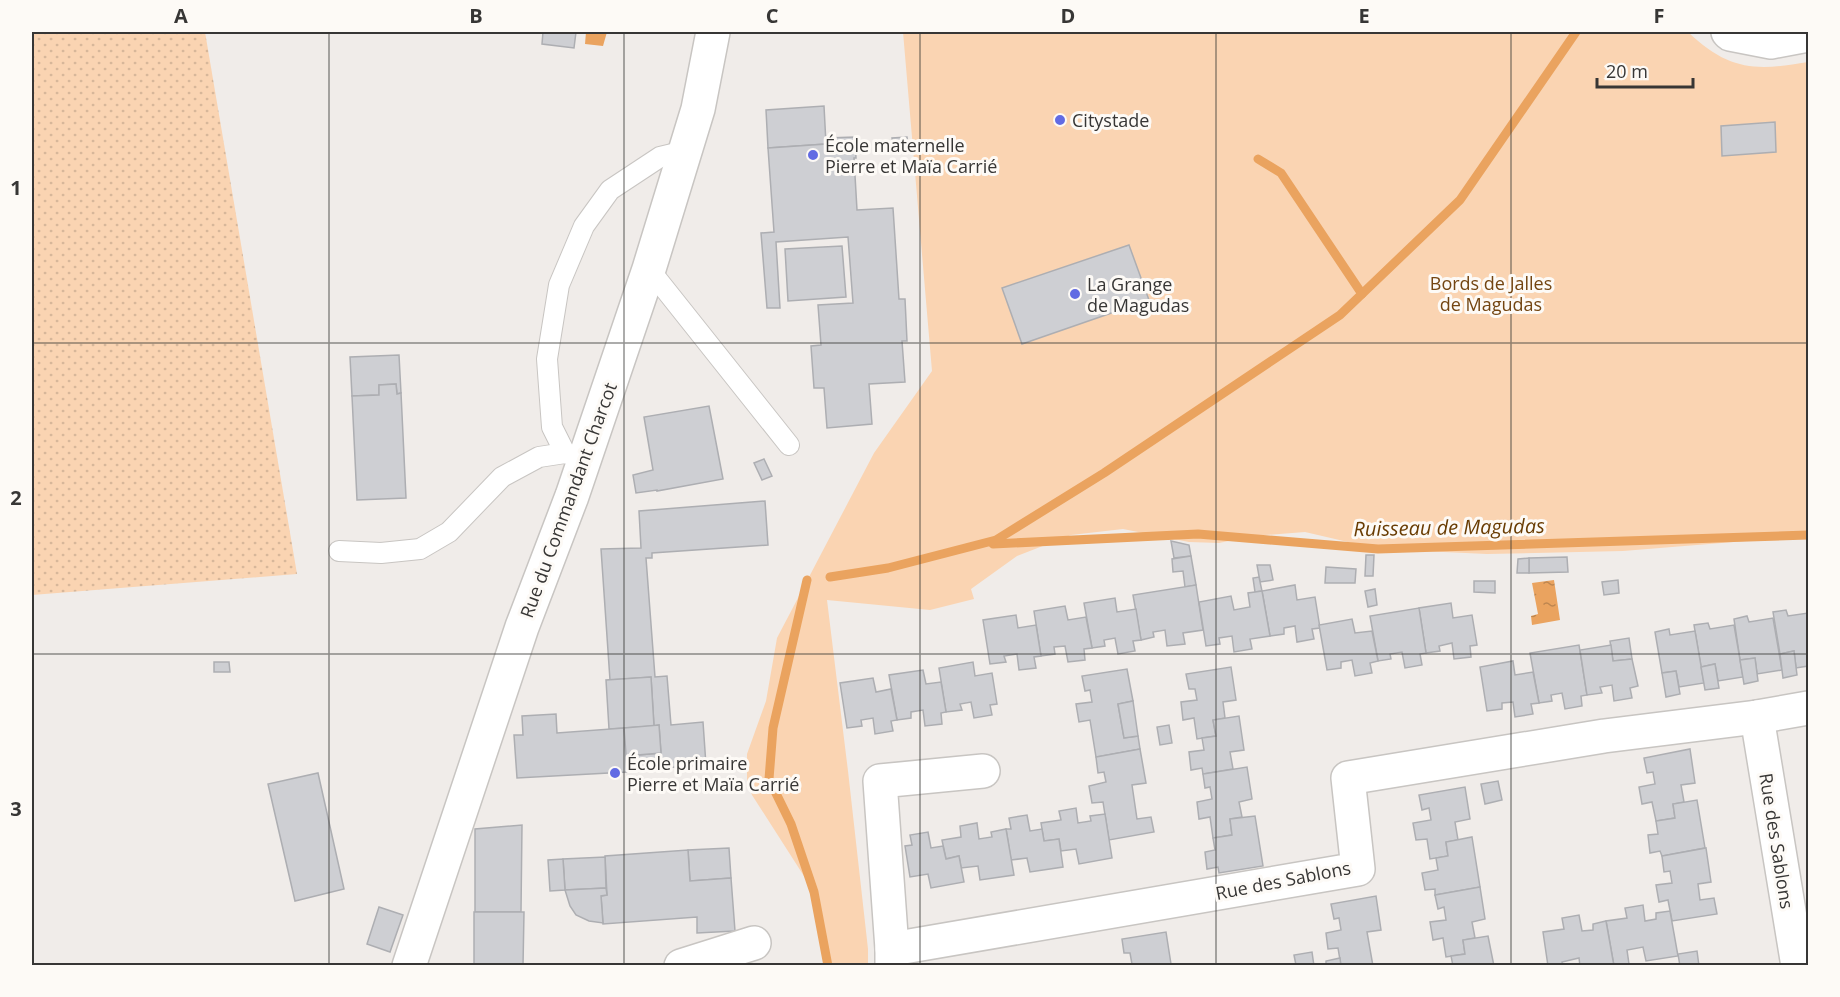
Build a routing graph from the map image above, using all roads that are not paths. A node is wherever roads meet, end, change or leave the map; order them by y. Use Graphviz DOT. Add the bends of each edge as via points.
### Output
graph roads {
  1 [pos="713,32"];
  2 [pos="1728,32"];
  3 [pos="1809,35"];
  4 [pos="685,151"];
  5 [pos="649,269"];
  6 [pos="789,445"];
  7 [pos="575,456"];
  8 [pos="339,551"];
  9 [pos="1809,708"];
  10 [pos="1757,717"];
  11 [pos="983,771"];
  12 [pos="754,943"];
  13 [pos="892,958"];
  14 [pos="409,966"];
  15 [pos="681,966"];
  16 [pos="1798,966"];
  1 -- 4 [label="street, Rue du Commandant Charcot" via="698,109"];
  2 -- 3 [label="street" via="1771,42"];
  4 -- 5 [label="street, Rue du Commandant Charcot"];
  4 -- 7 [label="lane" via="660,157 610,190 584,226 559,285 547,359 552,428"];
  5 -- 6 [label="lane"];
  5 -- 7 [label="street, Rue du Commandant Charcot"];
  7 -- 8 [label="lane" via="539,457 502,477 449,532 420,549 381,553"];
  7 -- 14 [label="street, Rue du Commandant Charcot"];
  9 -- 10 [label="street, Rue des Sablons"];
  10 -- 13 [label="street, Rue des Sablons" via="1604,736 1348,778 1358,868"];
  10 -- 16 [label="street, Rue des Sablons"];
  11 -- 13 [label="street, Rue des Sablons" via="880,781"];
  12 -- 15 [label="street"];
}
